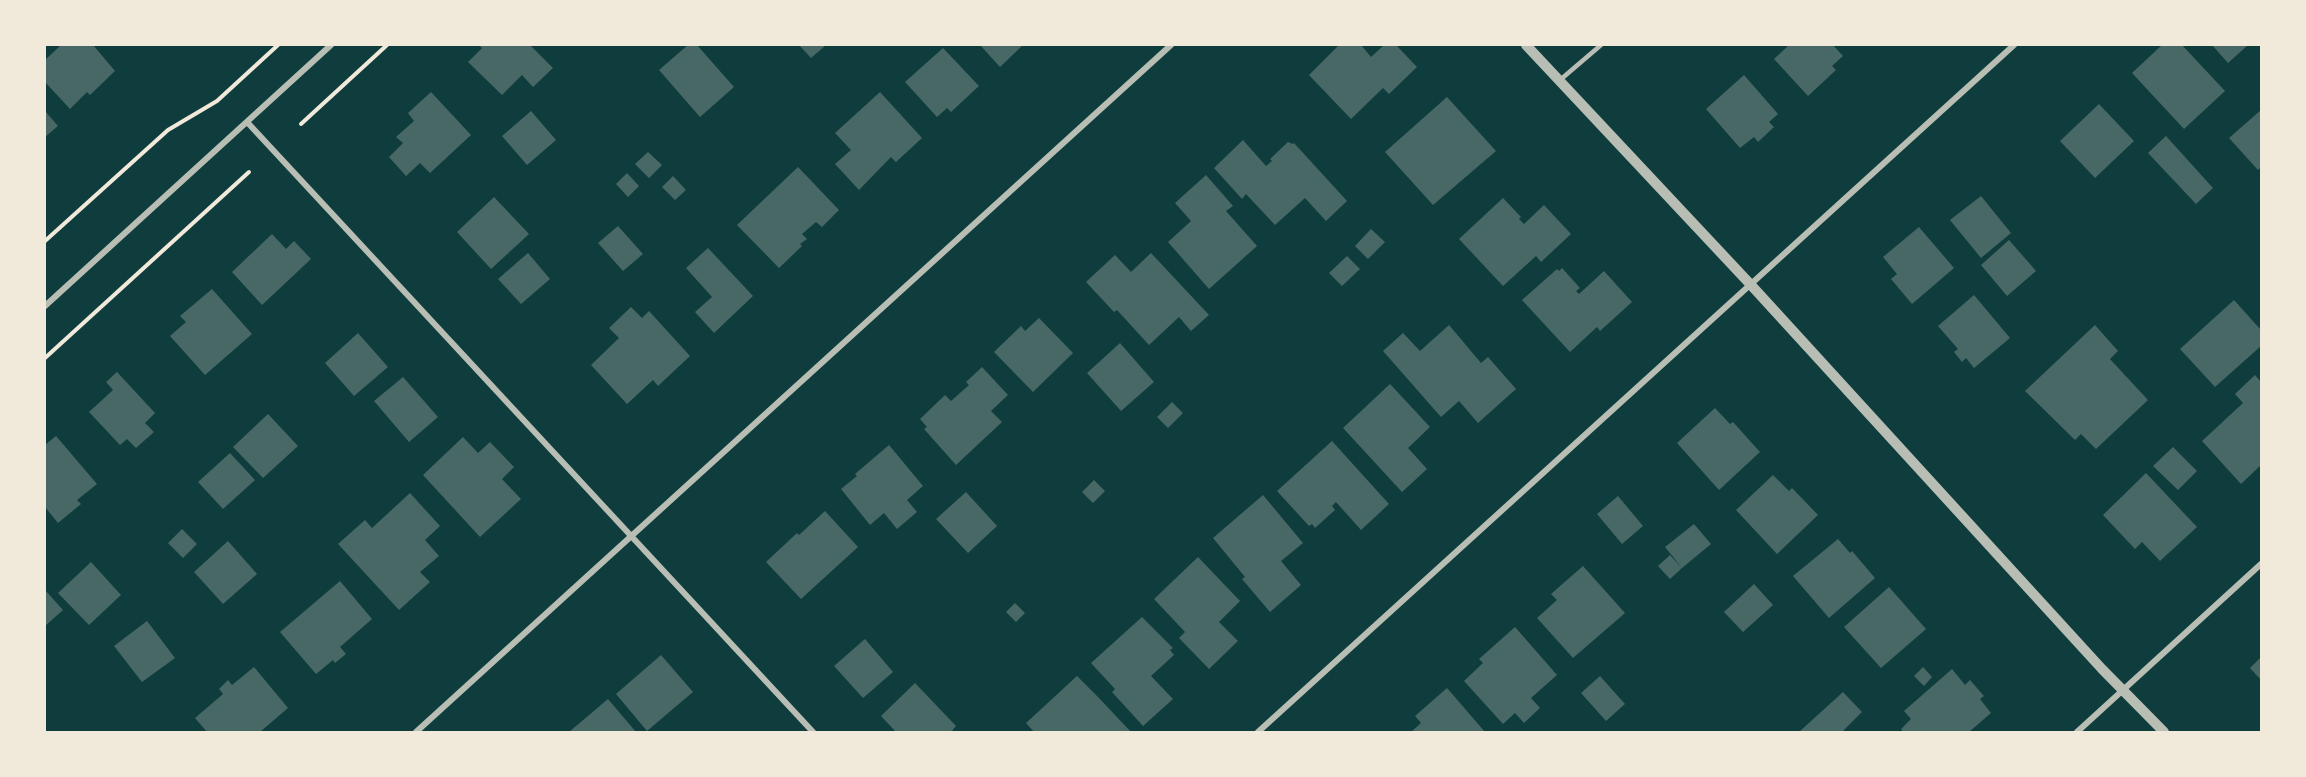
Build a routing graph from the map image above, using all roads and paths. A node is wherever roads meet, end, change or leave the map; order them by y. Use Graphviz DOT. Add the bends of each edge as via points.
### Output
graph roads {
  1 [pos="278,45"];
  2 [pos="331,45"];
  3 [pos="387,45"];
  4 [pos="1171,45"];
  5 [pos="1526,45"];
  6 [pos="1601,45"];
  7 [pos="2014,45"];
  8 [pos="1558,81"];
  9 [pos="248,122"];
  10 [pos="301,124"];
  11 [pos="249,172"];
  12 [pos="45,241"];
  13 [pos="1751,285"];
  14 [pos="45,306"];
  15 [pos="45,358"];
  16 [pos="632,535"];
  17 [pos="2261,564"];
  18 [pos="2123,689"];
  19 [pos="416,732"];
  20 [pos="813,732"];
  21 [pos="1258,732"];
  22 [pos="2077,732"];
  23 [pos="2164,732"];
  1 -- 12 [label="path" via="217,101 168,130"];
  2 -- 9 [label="street"];
  3 -- 10 [label="path"];
  4 -- 16 [label="street"];
  5 -- 8 [label="street"];
  6 -- 8 [label="lane"];
  7 -- 13 [label="street"];
  8 -- 13 [label="street"];
  9 -- 14 [label="street"];
  9 -- 16 [label="street"];
  11 -- 15 [label="path"];
  13 -- 18 [label="street"];
  13 -- 21 [label="street"];
  16 -- 19 [label="street"];
  16 -- 20 [label="street"];
  17 -- 18 [label="street"];
  18 -- 22 [label="street"];
  18 -- 23 [label="street"];
}
